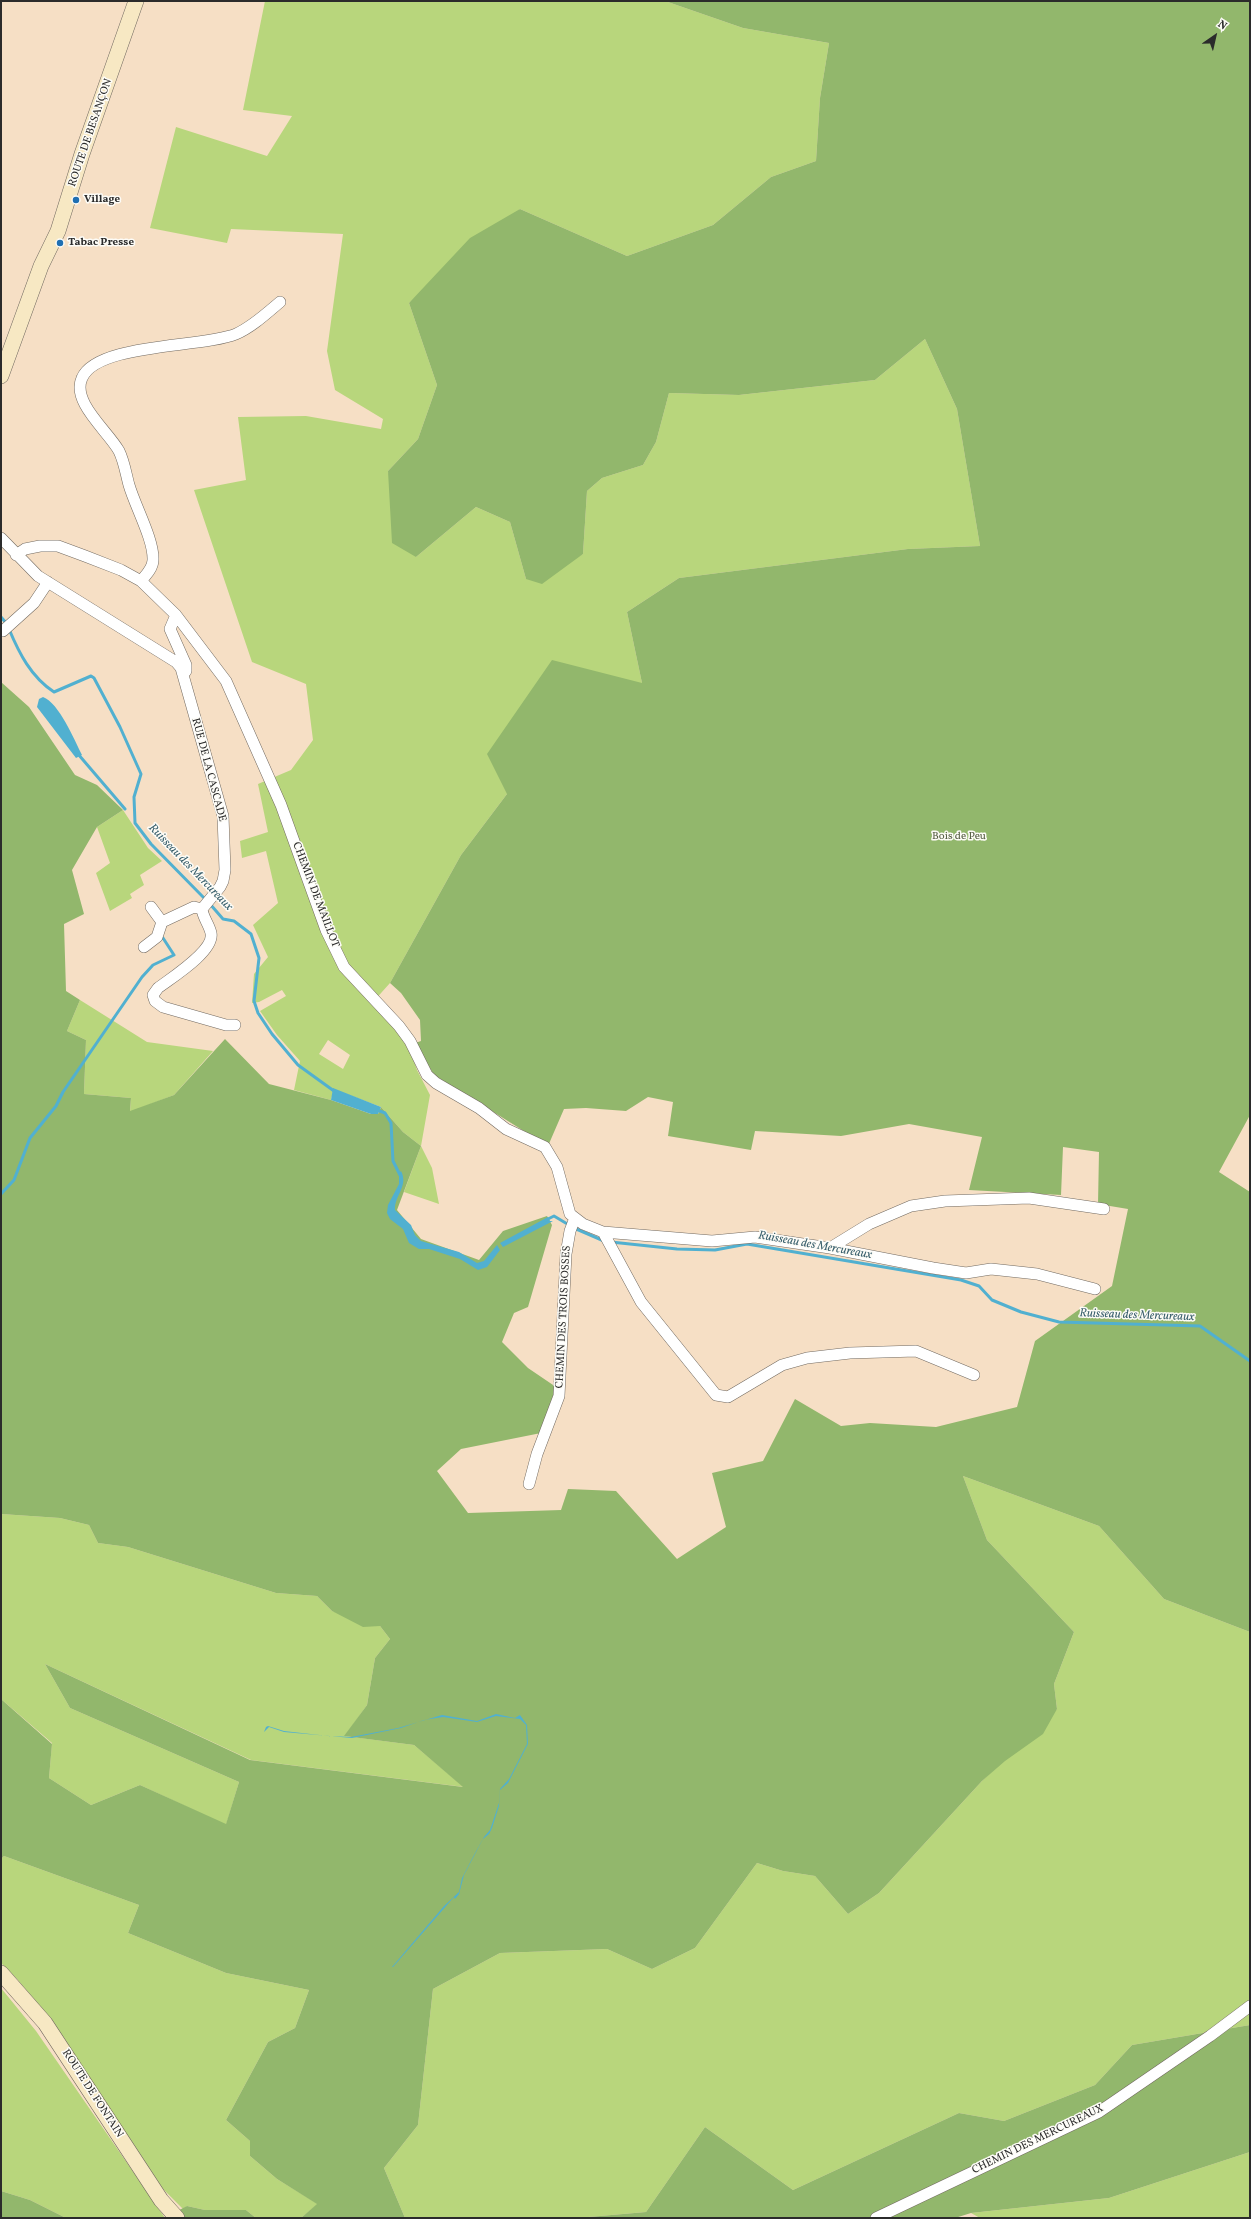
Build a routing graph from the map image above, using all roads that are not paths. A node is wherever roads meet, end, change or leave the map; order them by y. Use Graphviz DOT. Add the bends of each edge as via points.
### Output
graph roads {
  1 [pos="136,1"];
  2 [pos="280,302"];
  3 [pos="1,376"];
  4 [pos="1,538"];
  5 [pos="16,555"];
  6 [pos="141,581"];
  7 [pos="48,582"];
  8 [pos="176,615"];
  9 [pos="7,628"];
  10 [pos="184,678"];
  11 [pos="206,904"];
  12 [pos="151,907"];
  13 [pos="162,922"];
  14 [pos="144,947"];
  15 [pos="235,1025"];
  16 [pos="1104,1209"];
  17 [pos="573,1224"];
  18 [pos="605,1238"];
  19 [pos="830,1248"];
  20 [pos="1095,1289"];
  21 [pos="974,1375"];
  22 [pos="529,1484"];
  23 [pos="1,1973"];
  24 [pos="1250,2006"];
  25 [pos="177,2218"];
  26 [pos="876,2218"];
  1 -- 3 [label="street, ROUTE DE BESANÇON" via="82,154 58,231 41,266"];
  2 -- 6 [label="street" via="263,317 236,334 198,343 132,351 94,366 82,376 80,393 86,407 119,451 136,507 153,550 153,562"];
  4 -- 5 [label="street, RUE DE LA CASCADE"];
  5 -- 6 [label="street, CHEMIN DE MAILLOT" via="25,549 58,546 121,570"];
  5 -- 7 [label="street, RUE DE LA CASCADE"];
  6 -- 8 [label="street, CHEMIN DE MAILLOT"];
  7 -- 9 [label="street" via="34,603"];
  7 -- 10 [label="street, RUE DE LA CASCADE" via="176,662"];
  8 -- 10 [label="street" via="170,629 186,665"];
  8 -- 17 [label="street, CHEMIN DE MAILLOT" via="226,681 281,805 326,930 344,967 399,1026 410,1041 427,1075 479,1108 506,1129 545,1147 558,1167"];
  10 -- 11 [label="street, RUE DE LA CASCADE" via="223,816 225,870 220,887"];
  11 -- 13 [label="street"];
  11 -- 15 [label="street" via="203,918 211,932 211,939 203,952 158,988 153,995 155,1001 163,1007 226,1025"];
  12 -- 13 [label="street"];
  13 -- 14 [label="street" via="157,937"];
  16 -- 19 [label="street" via="1029,1198 945,1200 911,1206 869,1224"];
  17 -- 18 [label="street" via="583,1224"];
  17 -- 22 [label="street, CHEMIN DES TROIS BOSSES" via="566,1254 559,1396 536,1454"];
  18 -- 19 [label="street" via="712,1241 755,1237"];
  18 -- 21 [label="street" via="641,1302 716,1395 728,1397 782,1365 807,1358 850,1353 916,1351"];
  19 -- 20 [label="street" via="966,1273 991,1269 1037,1274"];
  23 -- 25 [label="street, ROUTE DE FONTAIN" via="45,2023 161,2200"];
  24 -- 26 [label="street, CHEMIN DES MERCUREAUX" via="1099,2112"];
}
